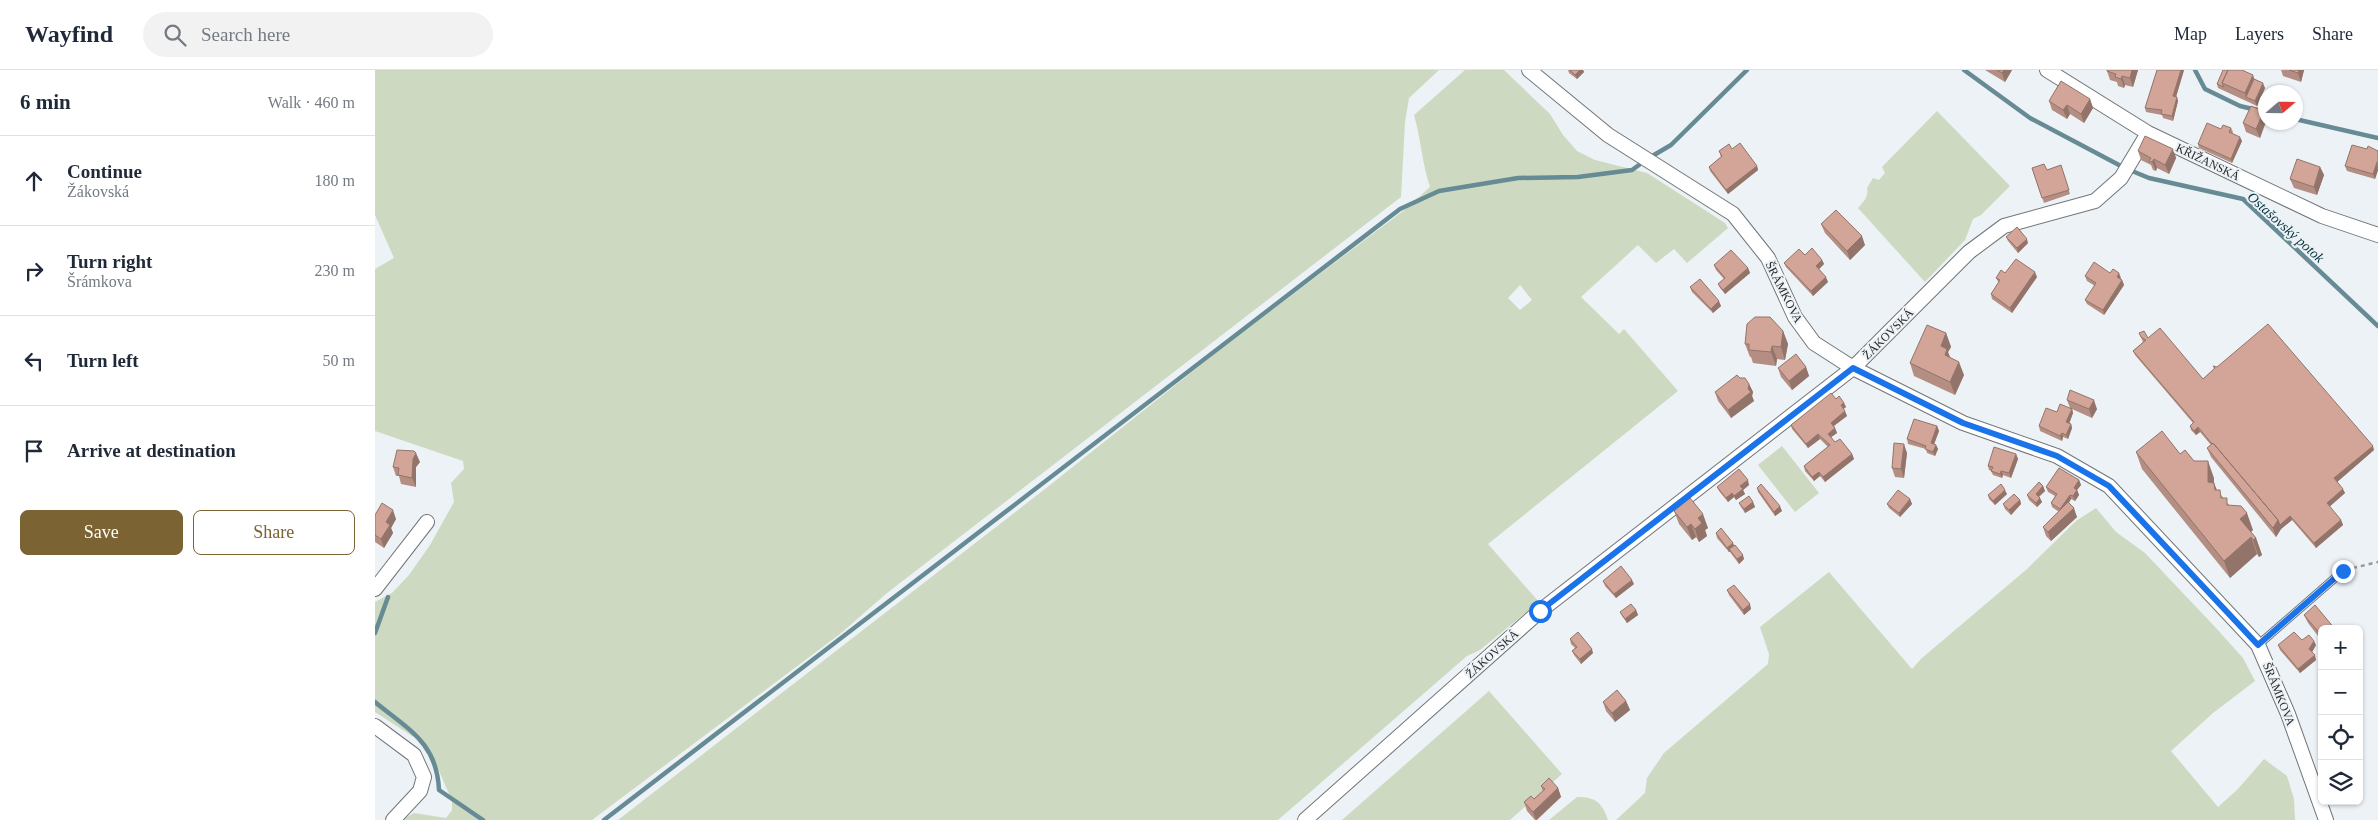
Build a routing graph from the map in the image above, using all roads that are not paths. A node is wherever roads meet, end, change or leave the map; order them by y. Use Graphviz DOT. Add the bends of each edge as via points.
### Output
graph roads {
  1 [pos="1529,70"];
  2 [pos="2047,70"];
  3 [pos="2148,133"];
  4 [pos="2378,235"];
  5 [pos="1853,368"];
  6 [pos="427,522"];
  7 [pos="2343,571"];
  8 [pos="375,589"];
  9 [pos="2258,645"];
  10 [pos="375,726"];
  11 [pos="393,820"];
  12 [pos="1305,820"];
  13 [pos="2326,820"];
  1 -- 5 [label="street, ŠRÁMKOVA" via="1608,135 1733,214 1768,258 1795,317 1814,343"];
  2 -- 3 [label="street, KŘIŽANSKÁ"];
  3 -- 4 [label="street, KŘIŽANSKÁ" via="2322,216"];
  3 -- 5 [label="street, ŽÁKOVSKÁ" via="2121,178 2095,201 2003,226 1969,252"];
  5 -- 9 [label="street, ŠRÁMKOVA" via="1963,423 2057,456 2109,486"];
  5 -- 12 [label="street, ŽÁKOVSKÁ" via="1540,611"];
  6 -- 8 [label="street"];
  7 -- 9 [label="lane"];
  9 -- 13 [label="street, ŠRÁMKOVA" via="2288,714"];
  10 -- 11 [label="street" via="415,756 424,777 419,792"];
}
